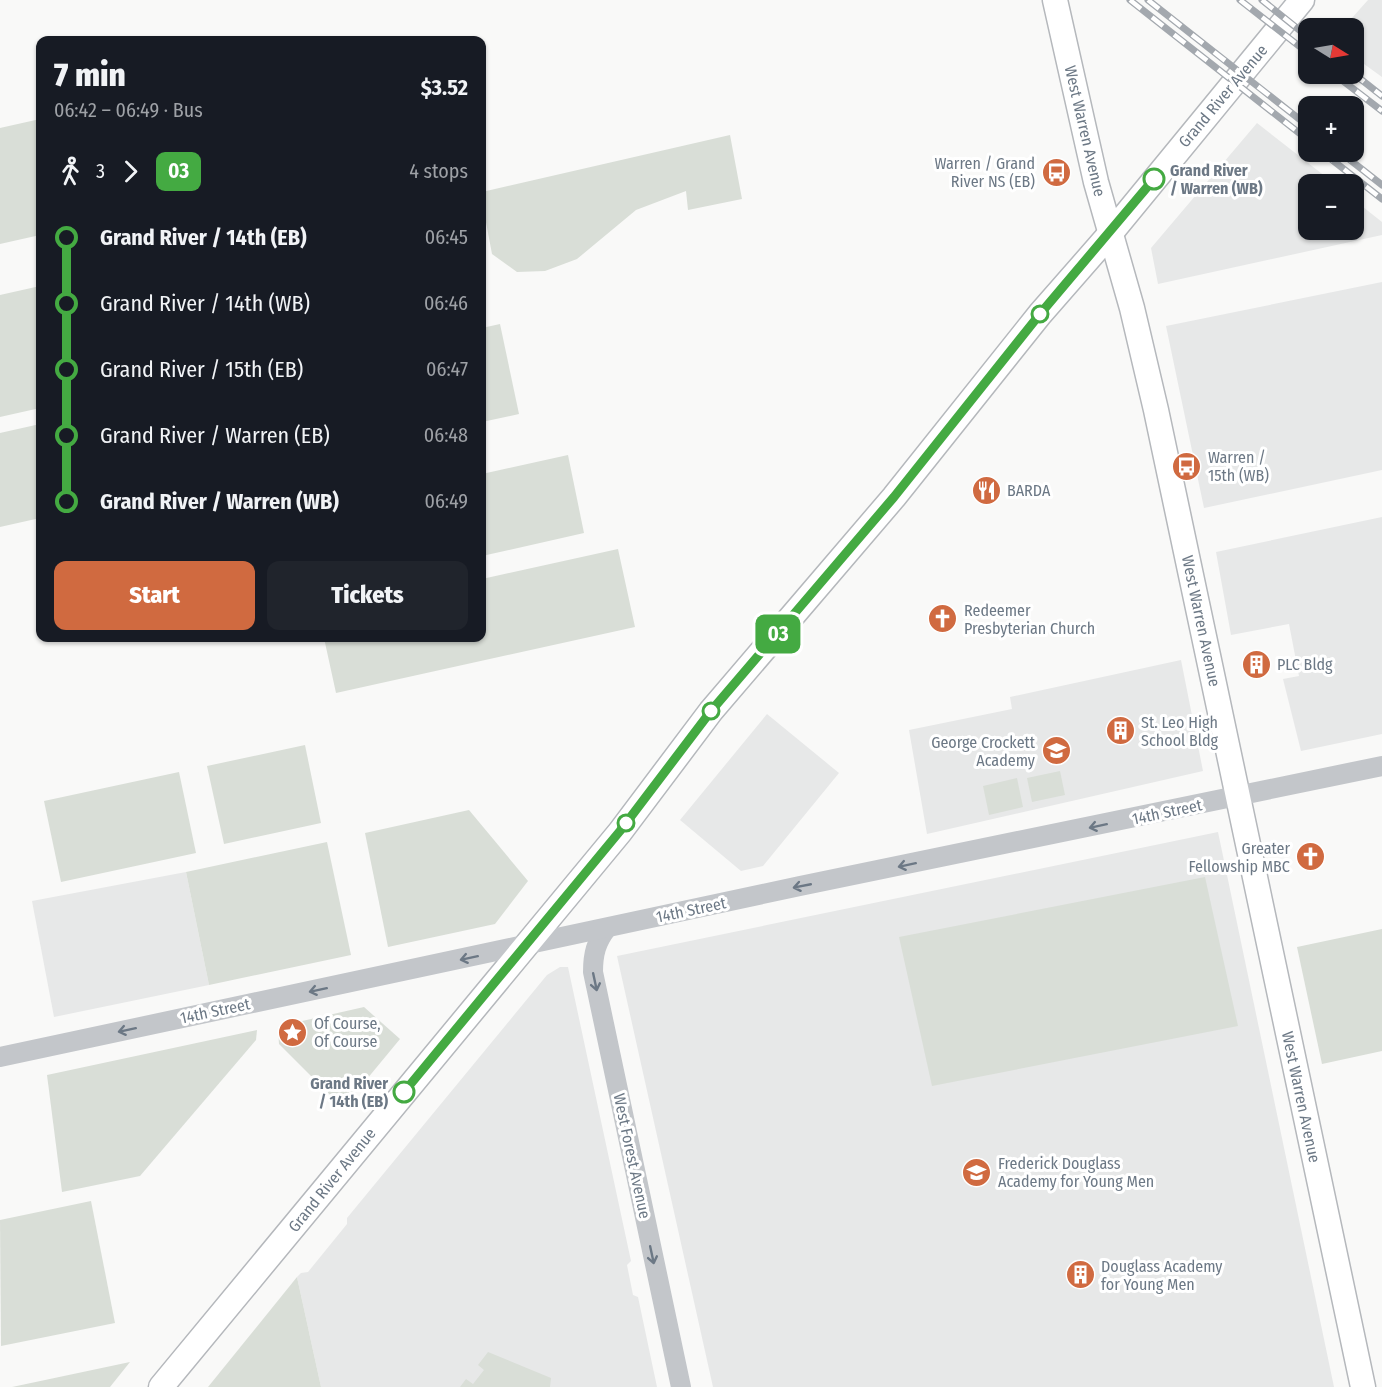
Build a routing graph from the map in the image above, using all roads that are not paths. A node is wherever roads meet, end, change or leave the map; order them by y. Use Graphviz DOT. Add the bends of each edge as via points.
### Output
graph roads {
  1 [pos="1055,0"];
  2 [pos="1302,0"];
  3 [pos="1110,234"];
  4 [pos="1382,766"];
  5 [pos="1237,797"];
  6 [pos="607,928"];
  7 [pos="526,945"];
  8 [pos="0,1057"];
  9 [pos="161,1387"];
  10 [pos="681,1387"];
  11 [pos="1363,1387"];
  1 -- 3 [label="main road, West Warren Avenue"];
  2 -- 3 [label="main road, Grand River Avenue"];
  3 -- 5 [label="main road, West Warren Avenue" via="1156,410"];
  3 -- 7 [label="main road, Grand River Avenue" via="711,711 620,831"];
  4 -- 5 [label="street, 14th Street"];
  5 -- 6 [label="street, 14th Street, one-way"];
  5 -- 11 [label="main road, West Warren Avenue"];
  6 -- 7 [label="street, 14th Street"];
  6 -- 10 [label="street, West Forest Avenue, one-way" via="598,939 593,972"];
  7 -- 8 [label="street, 14th Street, one-way"];
  7 -- 9 [label="main road, Grand River Avenue"];
}
